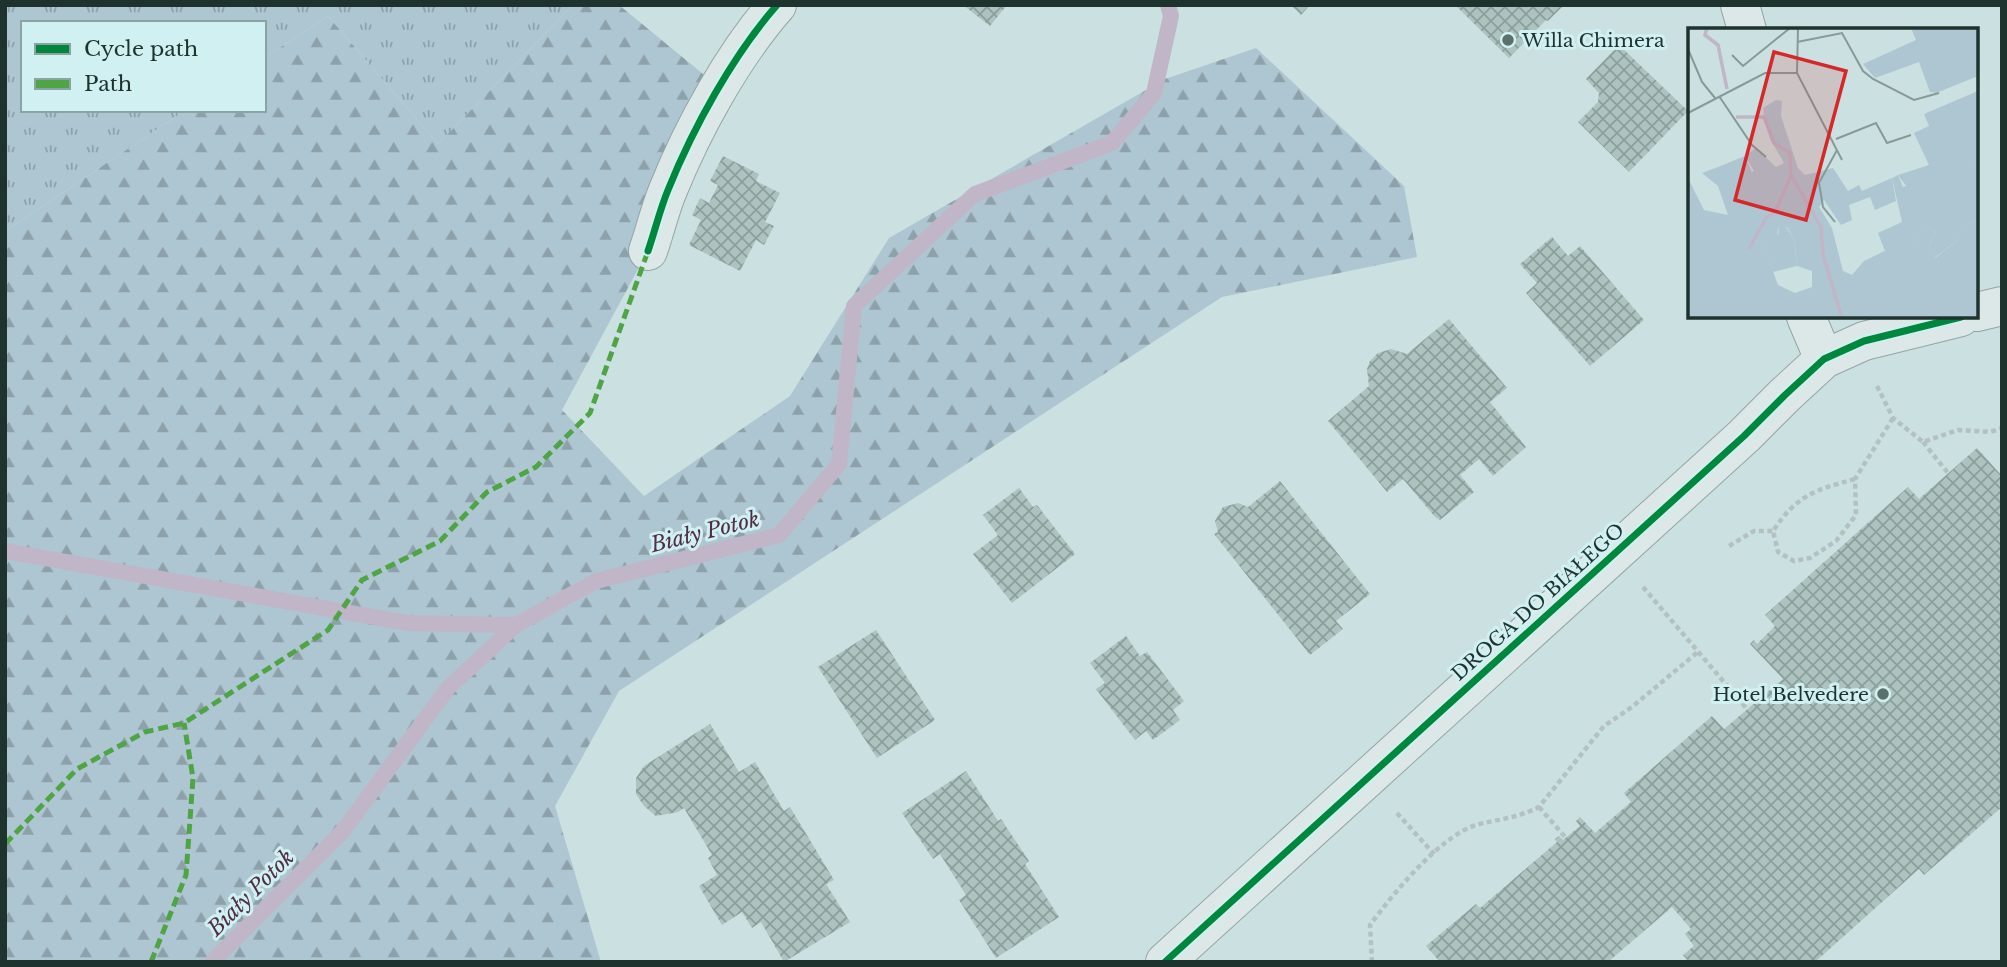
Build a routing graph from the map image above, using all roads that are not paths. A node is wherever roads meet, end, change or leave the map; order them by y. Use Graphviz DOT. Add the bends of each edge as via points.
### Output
graph roads {
  1 [pos="778,5"];
  2 [pos="1740,5"];
  3 [pos="1746,28"];
  4 [pos="648,251"];
  5 [pos="2002,306"];
  6 [pos="1979,312"];
  7 [pos="1806,318"];
  8 [pos="1957,318"];
  9 [pos="1824,359"];
  10 [pos="1165,962"];
  1 -- 4 [label="street" via="755,30 701,120 668,191"];
  2 -- 3 [label="street"];
  5 -- 6 [label="street"];
  7 -- 9 [label="street"];
  8 -- 9 [label="street, DROGA DO BIAŁEGO" via="1864,341"];
  9 -- 10 [label="street, DROGA DO BIAŁEGO"];
}
